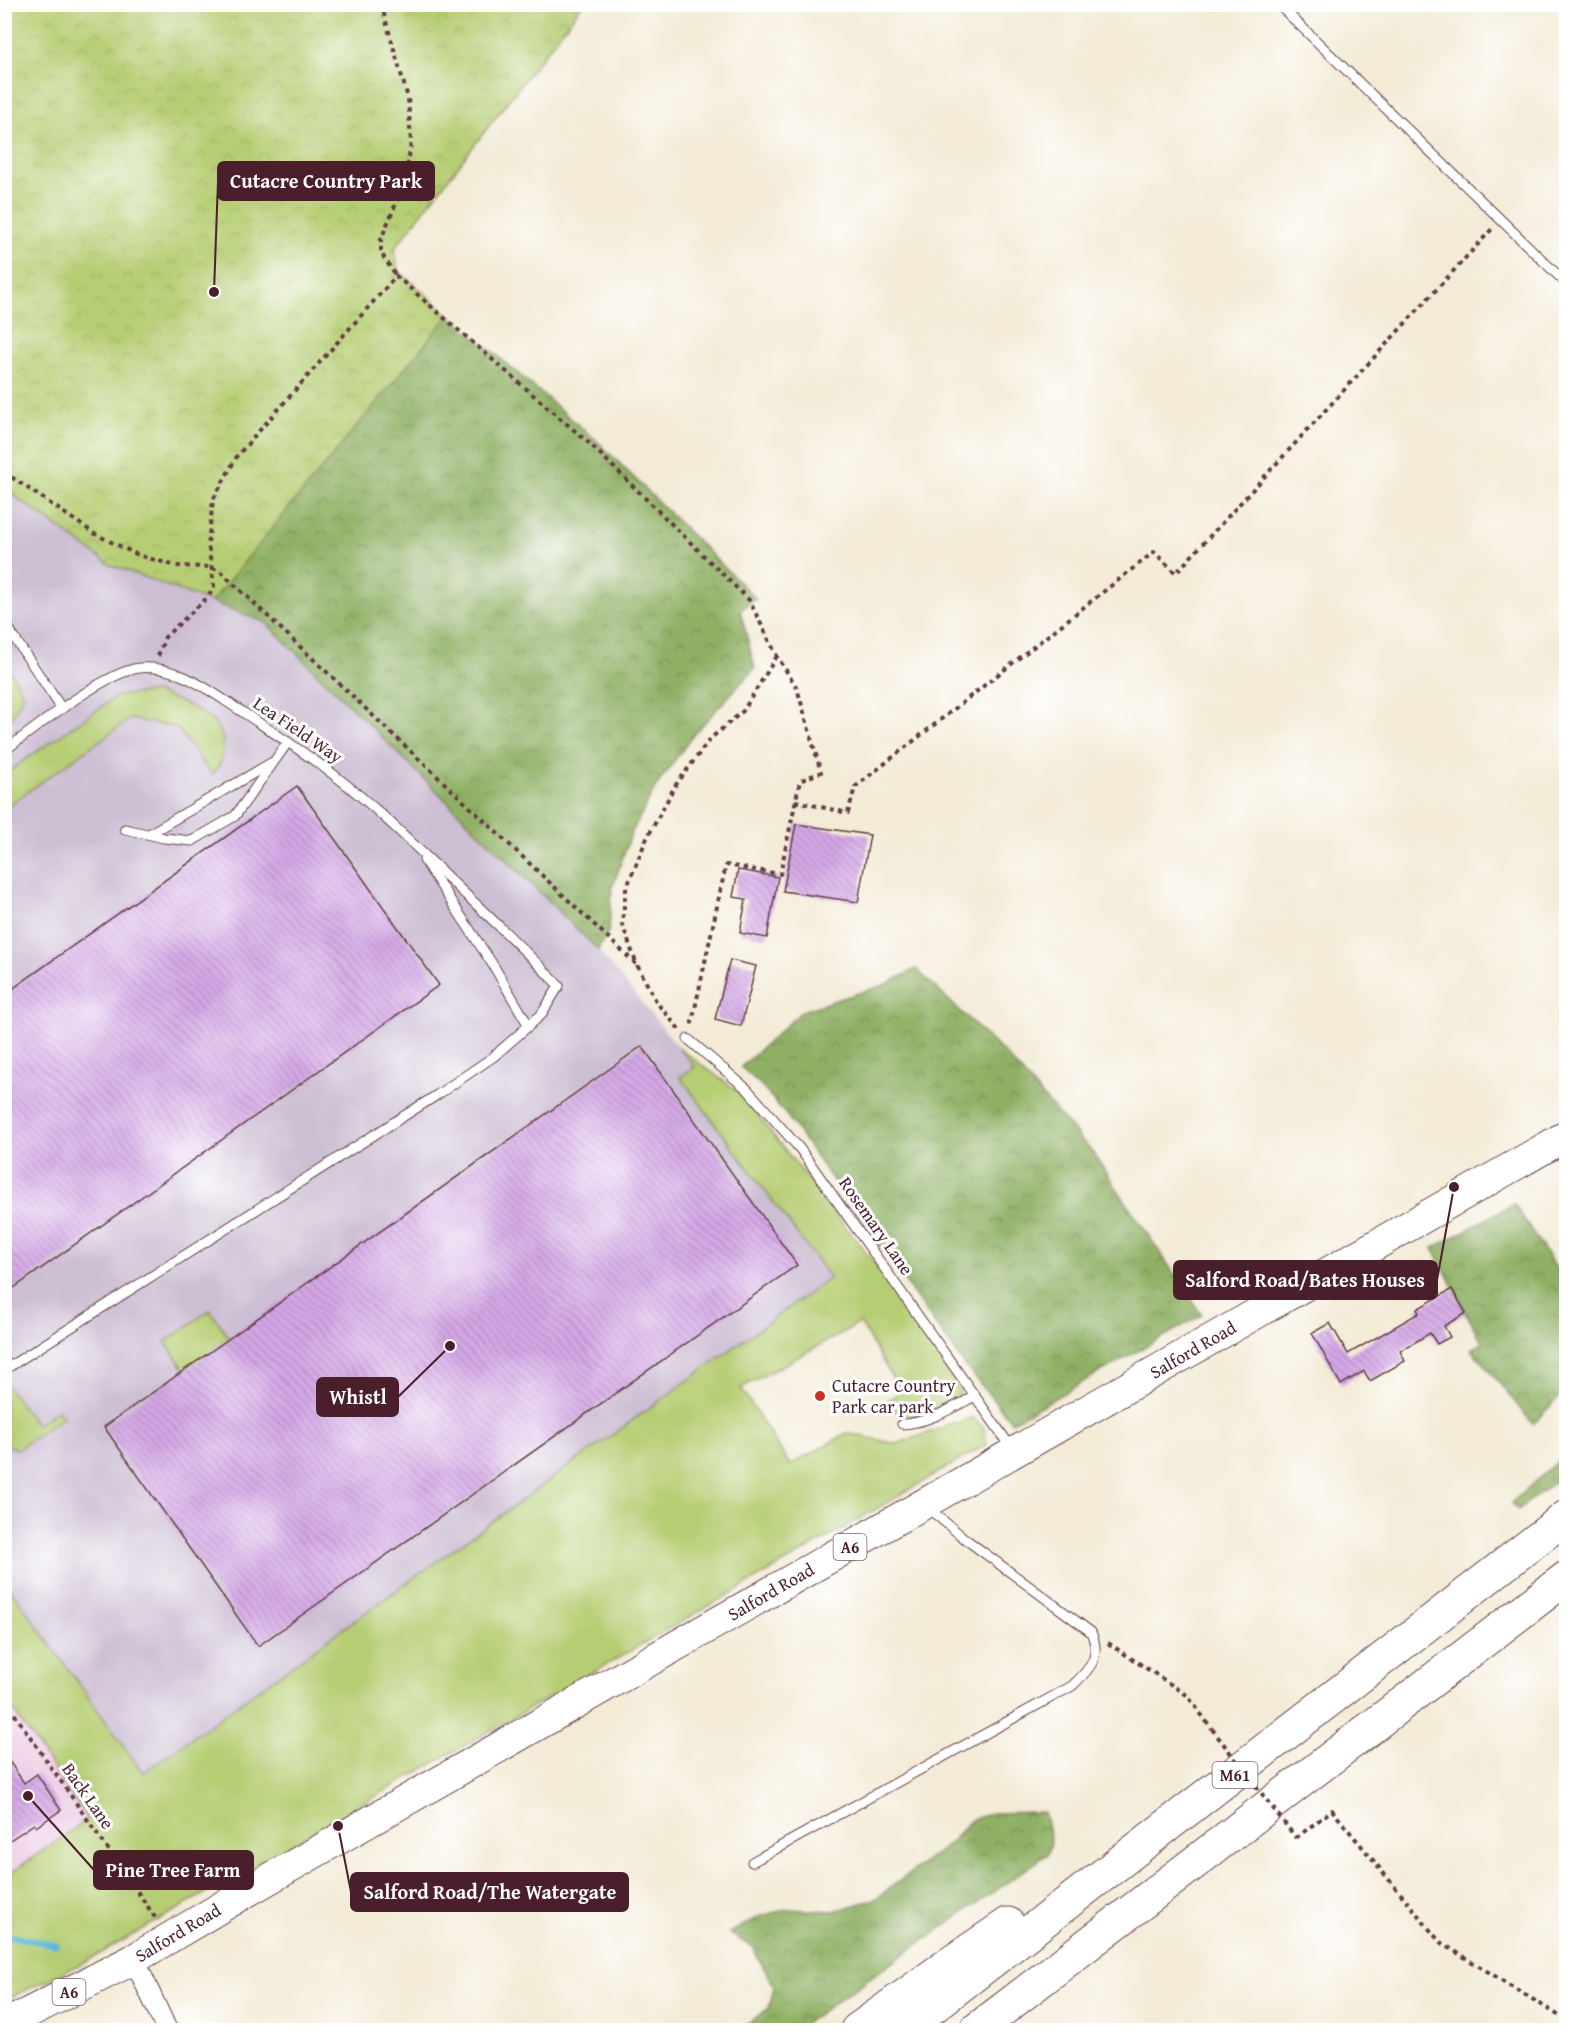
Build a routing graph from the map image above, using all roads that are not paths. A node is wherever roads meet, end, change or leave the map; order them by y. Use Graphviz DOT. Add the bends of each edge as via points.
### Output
graph roads {
  1 [pos="1278,4"];
  2 [pos="1566,283"];
  3 [pos="4,619"];
  4 [pos="62,709"];
  5 [pos="288,742"];
  6 [pos="4,751"];
  7 [pos="274,761"];
  8 [pos="125,829"];
  9 [pos="149,834"];
  10 [pos="415,846"];
  11 [pos="529,1026"];
  12 [pos="688,1039"];
  13 [pos="1566,1136"];
  14 [pos="4,1370"];
  15 [pos="975,1396"];
  16 [pos="902,1424"];
  17 [pos="1014,1452"];
  18 [pos="924,1504"];
  19 [pos="1566,1517"];
  20 [pos="1566,1578"];
  21 [pos="1269,1749"];
  22 [pos="752,1862"];
  23 [pos="1134,1909"];
  24 [pos="134,1959"];
  25 [pos="4,2025"];
  26 [pos="167,2031"];
  27 [pos="857,2031"];
  28 [pos="903,2031"];
  29 [pos="976,2031"];
  30 [pos="996,2031"];
  1 -- 2 [label="lane"];
  3 -- 4 [label="lane"];
  4 -- 5 [label="lane, Lea Field Way" via="117,674 153,668 198,684"];
  4 -- 6 [label="lane, Lea Field Way"];
  5 -- 7 [label="lane"];
  5 -- 10 [label="lane, Lea Field Way" via="339,778"];
  7 -- 9 [label="lane"];
  7 -- 9 [label="lane" via="236,816 192,841"];
  8 -- 9 [label="lane"];
  10 -- 11 [label="lane"];
  10 -- 11 [label="lane, Lea Field Way" via="559,986"];
  11 -- 14 [label="lane" via="493,1057 437,1095"];
  12 -- 15 [label="lane, Rosemary Lane" via="747,1089 800,1149"];
  13 -- 17 [label="main road, Salford Road / A6"];
  15 -- 16 [label="lane" via="931,1418"];
  15 -- 17 [label="lane, Rosemary Lane"];
  17 -- 18 [label="main road, Salford Road / A6"];
  18 -- 22 [label="lane" via="1091,1632 1096,1655 1072,1686"];
  18 -- 24 [label="main road, Salford Road / A6"];
  19 -- 21 [label="highway, M61"];
  20 -- 23 [label="highway, M61"];
  21 -- 27 [label="highway, M61" via="949,1964"];
  21 -- 28 [label="highway, M61"];
  23 -- 29 [label="highway, M61"];
  23 -- 30 [label="highway, M61"];
  24 -- 25 [label="main road, Salford Road / A6"];
  24 -- 26 [label="street"];
}
